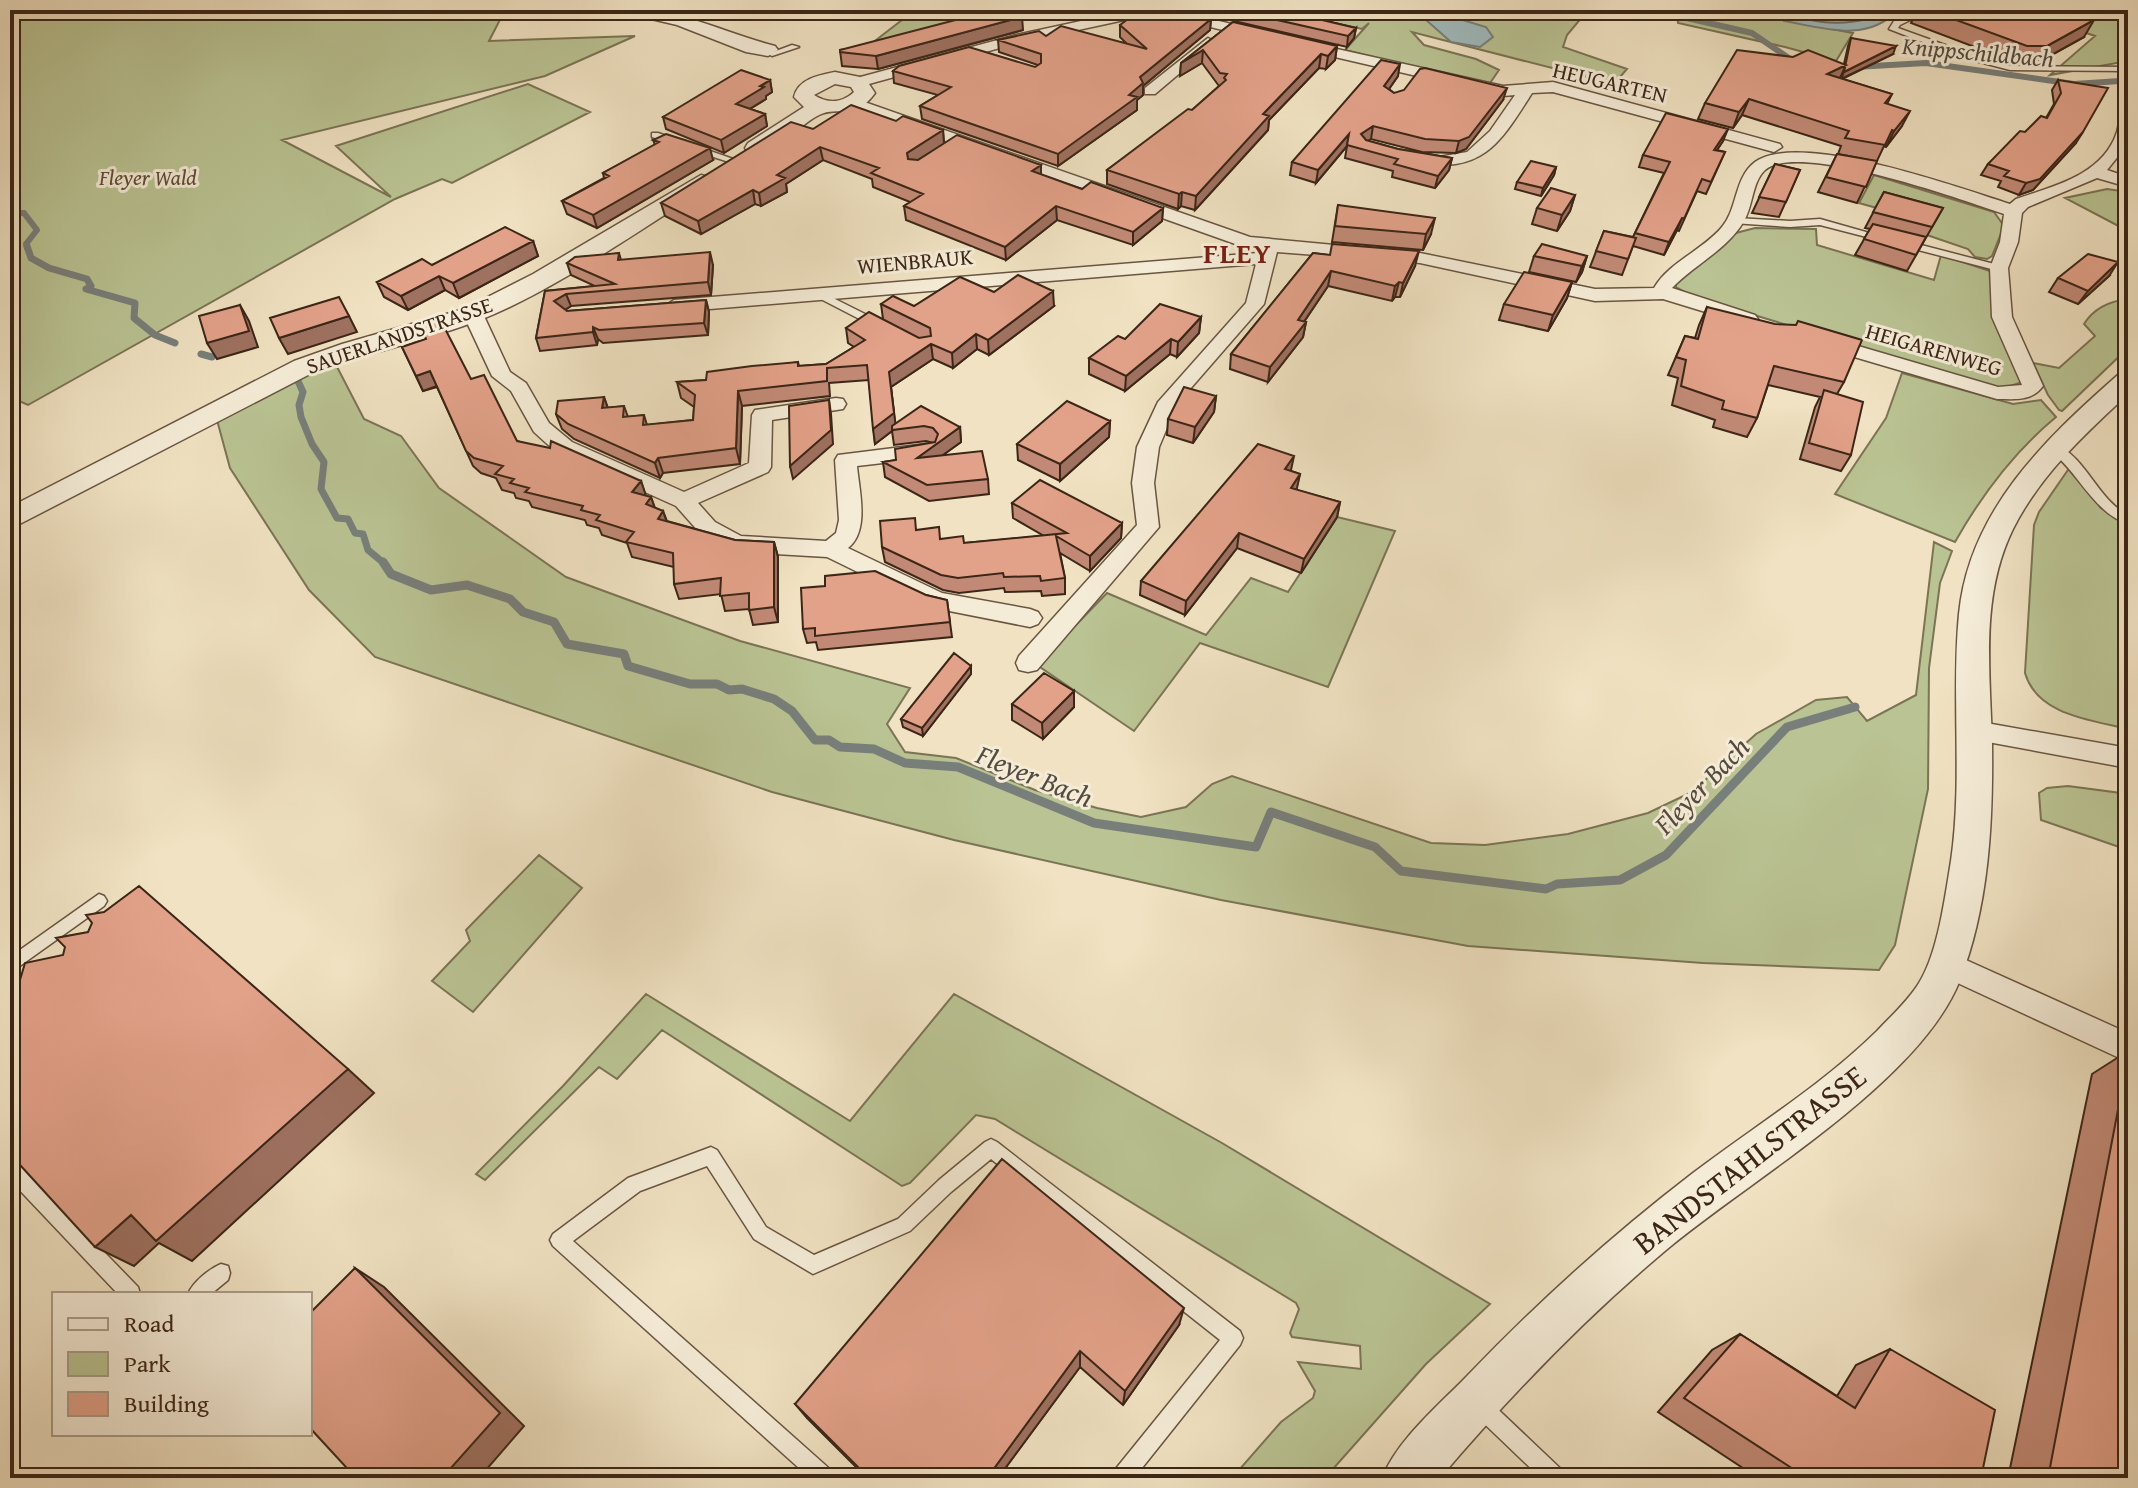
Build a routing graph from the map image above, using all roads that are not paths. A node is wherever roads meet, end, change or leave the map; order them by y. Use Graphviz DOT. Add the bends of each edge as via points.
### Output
graph roads {
  1 [pos="637,10"];
  2 [pos="1927,10"];
  3 [pos="728,17"];
  4 [pos="1228,27"];
  5 [pos="969,51"];
  6 [pos="1004,62"];
  7 [pos="793,69"];
  8 [pos="2128,69"];
  9 [pos="1413,71"];
  10 [pos="1528,87"];
  11 [pos="1400,89"];
  12 [pos="1150,91"];
  13 [pos="856,93"];
  14 [pos="2128,94"];
  15 [pos="655,135"];
  16 [pos="1774,147"];
  17 [pos="1397,154"];
  18 [pos="735,161"];
  19 [pos="2098,173"];
  20 [pos="2128,182"];
  21 [pos="2013,211"];
  22 [pos="1736,221"];
  23 [pos="1267,253"];
  24 [pos="1999,268"];
  25 [pos="817,293"];
  26 [pos="1664,293"];
  27 [pos="648,309"];
  28 [pos="473,314"];
  29 [pos="1771,326"];
  30 [pos="886,328"];
  31 [pos="1800,335"];
  32 [pos="2128,380"];
  33 [pos="836,404"];
  34 [pos="2055,448"];
  35 [pos="926,451"];
  36 [pos="684,501"];
  37 [pos="10,519"];
  38 [pos="2128,520"];
  39 [pos="831,549"];
  40 [pos="1030,618"];
  41 [pos="1028,663"];
  42 [pos="1975,731"];
  43 [pos="2128,758"];
  44 [pos="99,901"];
  45 [pos="40,964"];
  46 [pos="1946,964"];
  47 [pos="10,968"];
  48 [pos="2128,1048"];
  49 [pos="10,1167"];
  50 [pos="221,1273"];
  51 [pos="129,1292"];
  52 [pos="199,1292"];
  53 [pos="1476,1402"];
  54 [pos="1416,1475"];
  55 [pos="825,1478"];
  56 [pos="1121,1478"];
  57 [pos="1556,1478"];
  1 -- 7 [label="street" via="683,21"];
  2 -- 8 [label="lane" via="1893,29 2010,68"];
  3 -- 7 [label="street"];
  4 -- 5 [label="street, HEUGARTEN" via="1143,12"];
  4 -- 9 [label="street, HEUGARTEN"];
  4 -- 12 [label="street"];
  5 -- 6 [label="street"];
  5 -- 13 [label="street, HEUGARTEN"];
  7 -- 13 [label="street"];
  7 -- 18 [label="street, SAUERLANDSTRASSE"];
  9 -- 10 [label="street, HEUGARTEN" via="1503,91"];
  9 -- 11 [label="street"];
  10 -- 16 [label="street, HEUGARTEN" via="1553,87"];
  10 -- 17 [label="street, HEUGARTEN" via="1487,149 1438,164"];
  13 -- 23 [label="street" via="953,143 1234,237"];
  14 -- 19 [label="street" via="2125,131"];
  15 -- 18 [label="lane"];
  18 -- 28 [label="street, SAUERLANDSTRASSE" via="542,279"];
  19 -- 20 [label="street"];
  19 -- 21 [label="street"];
  21 -- 22 [label="street" via="1824,157 1800,156 1759,167"];
  21 -- 24 [label="street"];
  22 -- 24 [label="lane" via="1820,222"];
  22 -- 26 [label="street" via="1667,282"];
  23 -- 25 [label="street, WIENBRAUK"];
  23 -- 26 [label="street" via="1420,258 1595,295"];
  23 -- 41 [label="street" via="1255,304 1168,402 1148,447 1143,483 1148,527"];
  24 -- 31 [label="street, HEIGARENWEG" via="2002,317 2033,386 2020,394 1997,393"];
  25 -- 27 [label="street, WIENBRAUK"];
  25 -- 30 [label="lane"];
  26 -- 29 [label="street"];
  28 -- 36 [label="street" via="502,376 519,387 541,427 564,447"];
  28 -- 37 [label="street, SAUERLANDSTRASSE" via="303,367"];
  32 -- 34 [label="street, BANDSTAHLSTRASSE"];
  33 -- 36 [label="street" via="762,415 760,467"];
  34 -- 38 [label="lane" via="2071,459 2114,515"];
  34 -- 42 [label="street, BANDSTAHLSTRASSE" via="2028,479 1985,559 1972,655"];
  35 -- 39 [label="street" via="846,460 850,520 847,537"];
  36 -- 39 [label="street" via="724,539"];
  39 -- 40 [label="street" via="937,601"];
  42 -- 43 [label="street"];
  42 -- 46 [label="street, BANDSTAHLSTRASSE" via="1974,835 1966,895"];
  44 -- 47 [label="lane"];
  45 -- 47 [label="lane"];
  46 -- 48 [label="street"];
  46 -- 53 [label="street, BANDSTAHLSTRASSE" via="1933,995 1877,1059 1818,1112 1689,1202 1614,1264"];
  49 -- 51 [label="lane"];
  50 -- 52 [label="lane"];
  53 -- 54 [label="street, BANDSTAHLSTRASSE"];
  53 -- 57 [label="lane"];
  55 -- 56 [label="lane" via="559,1240 634,1184 711,1156 760,1233 813,1265 904,1225 991,1148 1233,1338"];
}
